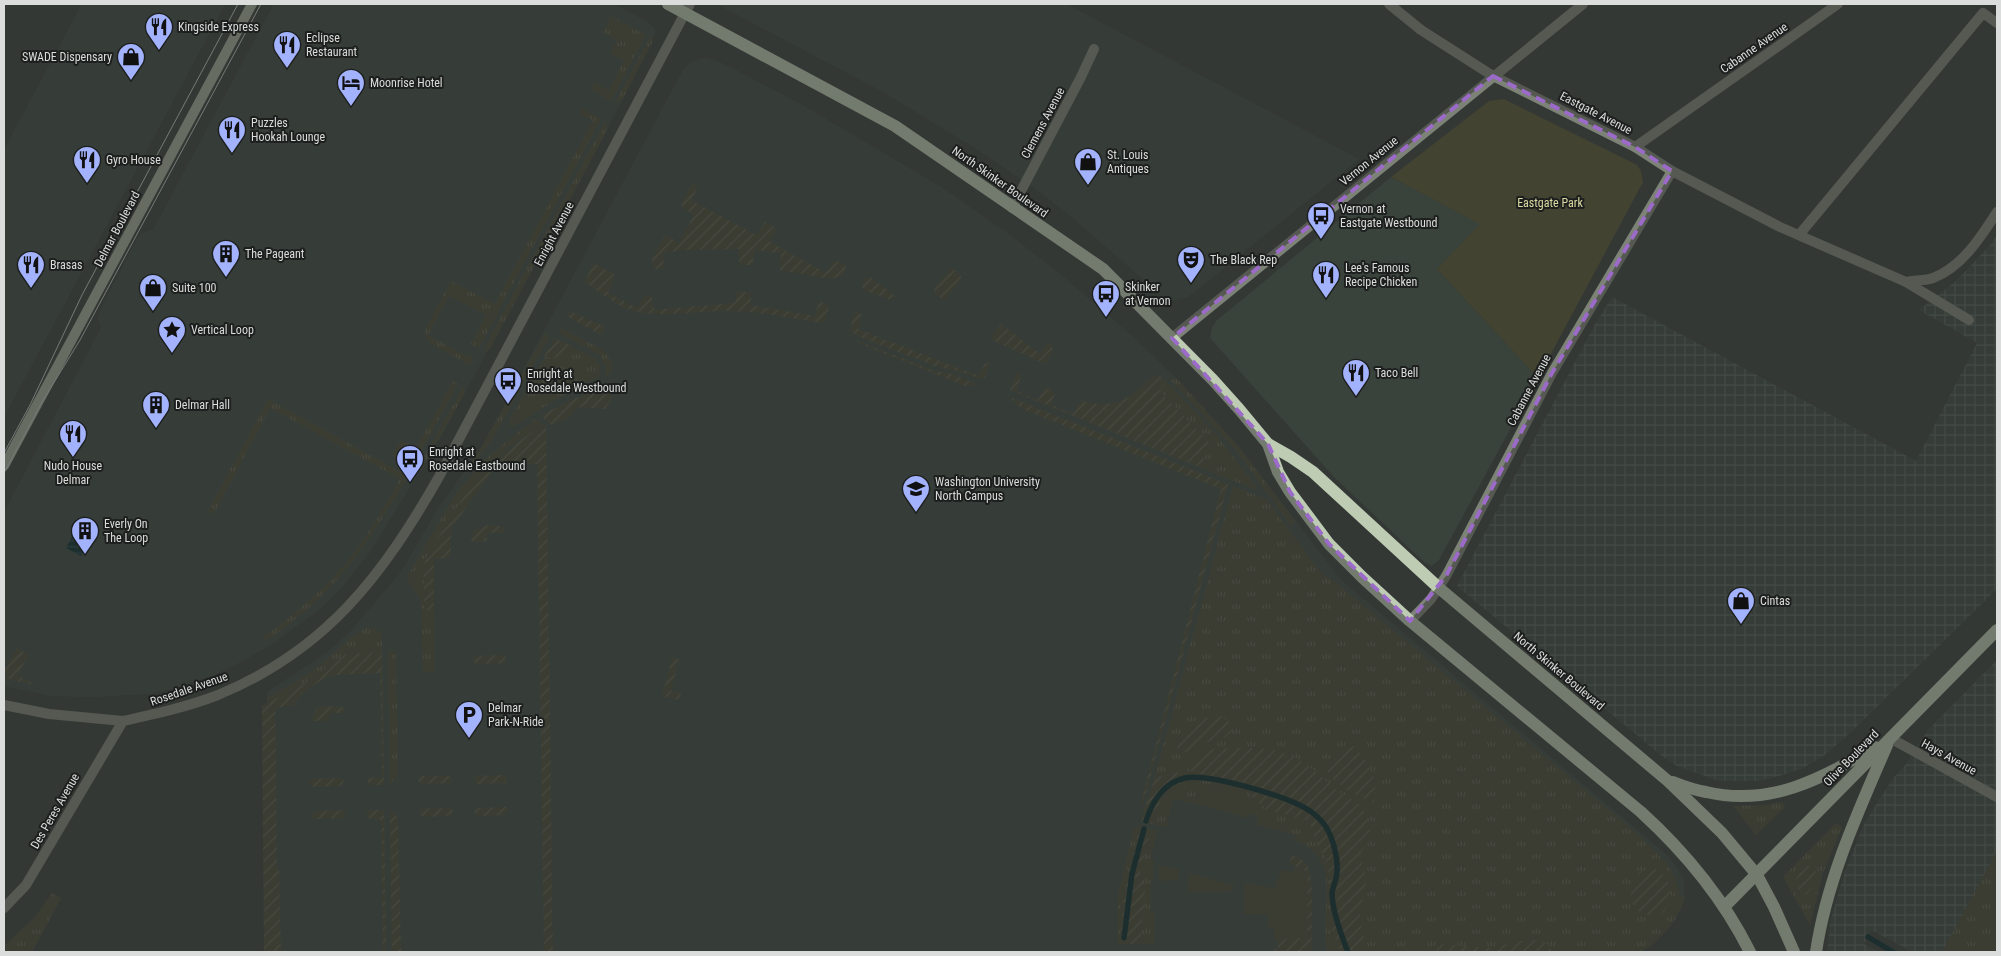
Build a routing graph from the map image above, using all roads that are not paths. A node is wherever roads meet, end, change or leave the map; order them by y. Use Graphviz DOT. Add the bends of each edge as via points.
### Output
graph roads {
  1 [pos="252,4"];
  2 [pos="668,4"];
  3 [pos="1389,4"];
  4 [pos="1584,4"];
  5 [pos="1838,4"];
  6 [pos="688,8"];
  7 [pos="1997,23"];
  8 [pos="1094,48"];
  9 [pos="1493,76"];
  10 [pos="1635,147"];
  11 [pos="1672,171"];
  12 [pos="1012,208"];
  13 [pos="1997,212"];
  14 [pos="1799,235"];
  15 [pos="1906,282"];
  16 [pos="1969,320"];
  17 [pos="1172,338"];
  18 [pos="1268,444"];
  19 [pos="4,466"];
  20 [pos="440,476"];
  21 [pos="1439,588"];
  22 [pos="1410,621"];
  23 [pos="1997,630"];
  24 [pos="4,705"];
  25 [pos="122,721"];
  26 [pos="1890,738"];
  27 [pos="1668,780"];
  28 [pos="1997,797"];
  29 [pos="1756,875"];
  30 [pos="1725,906"];
  31 [pos="4,908"];
  32 [pos="1750,952"];
  33 [pos="1794,952"];
  34 [pos="1816,952"];
  1 -- 19 [label="main road, Delmar Boulevard"];
  2 -- 6 [label="main road, North Skinker Boulevard"];
  3 -- 9 [label="street, Eastgate Avenue" via="1421,30"];
  4 -- 9 [label="street, Vernon Avenue"];
  5 -- 10 [label="street, Cabanne Avenue"];
  6 -- 12 [label="main road, North Skinker Boulevard" via="895,126"];
  6 -- 20 [label="street, Enright Avenue"];
  7 -- 14 [label="street" via="1983,13"];
  8 -- 12 [label="street, Clemens Avenue"];
  9 -- 10 [label="street, Eastgate Avenue"];
  9 -- 17 [label="street, Vernon Avenue"];
  10 -- 11 [label="street, Eastgate Avenue"];
  11 -- 14 [label="street, Eastgate Avenue"];
  11 -- 21 [label="street, Cabanne Avenue" via="1552,373"];
  12 -- 17 [label="main road, North Skinker Boulevard" via="1103,269"];
  13 -- 15 [label="street" via="1982,237 1955,265 1932,278"];
  14 -- 15 [label="street, Eastgate Avenue"];
  15 -- 16 [label="street, Eastgate Avenue"];
  17 -- 18 [label="main road, North Skinker Boulevard" via="1214,380"];
  18 -- 21 [label="main road, North Skinker Boulevard" via="1313,472"];
  18 -- 22 [label="main road, North Skinker Boulevard" via="1278,472 1290,492 1329,544"];
  20 -- 25 [label="street, Rosedale Avenue" via="371,581 327,628 302,648 274,667 216,695"];
  21 -- 22 [label="street, Cabanne Avenue"];
  21 -- 27 [label="main road, North Skinker Boulevard"];
  22 -- 30 [label="main road, North Skinker Boulevard" via="1642,812 1695,866"];
  23 -- 26 [label="main road, Olive Boulevard"];
  24 -- 25 [label="street, Rosedale Avenue" via="49,714"];
  25 -- 31 [label="street, Des Peres Avenue" via="26,885"];
  26 -- 27 [label="main road" via="1817,779 1762,796 1704,792"];
  26 -- 28 [label="street, Hays Avenue"];
  26 -- 29 [label="main road, Olive Boulevard"];
  26 -- 34 [label="main road" via="1834,874"];
  27 -- 29 [label="main road, North Skinker Boulevard" via="1722,833"];
  29 -- 30 [label="main road, Olive Boulevard"];
  29 -- 33 [label="main road, North Skinker Boulevard"];
  30 -- 32 [label="main road, North Skinker Boulevard"];
}
